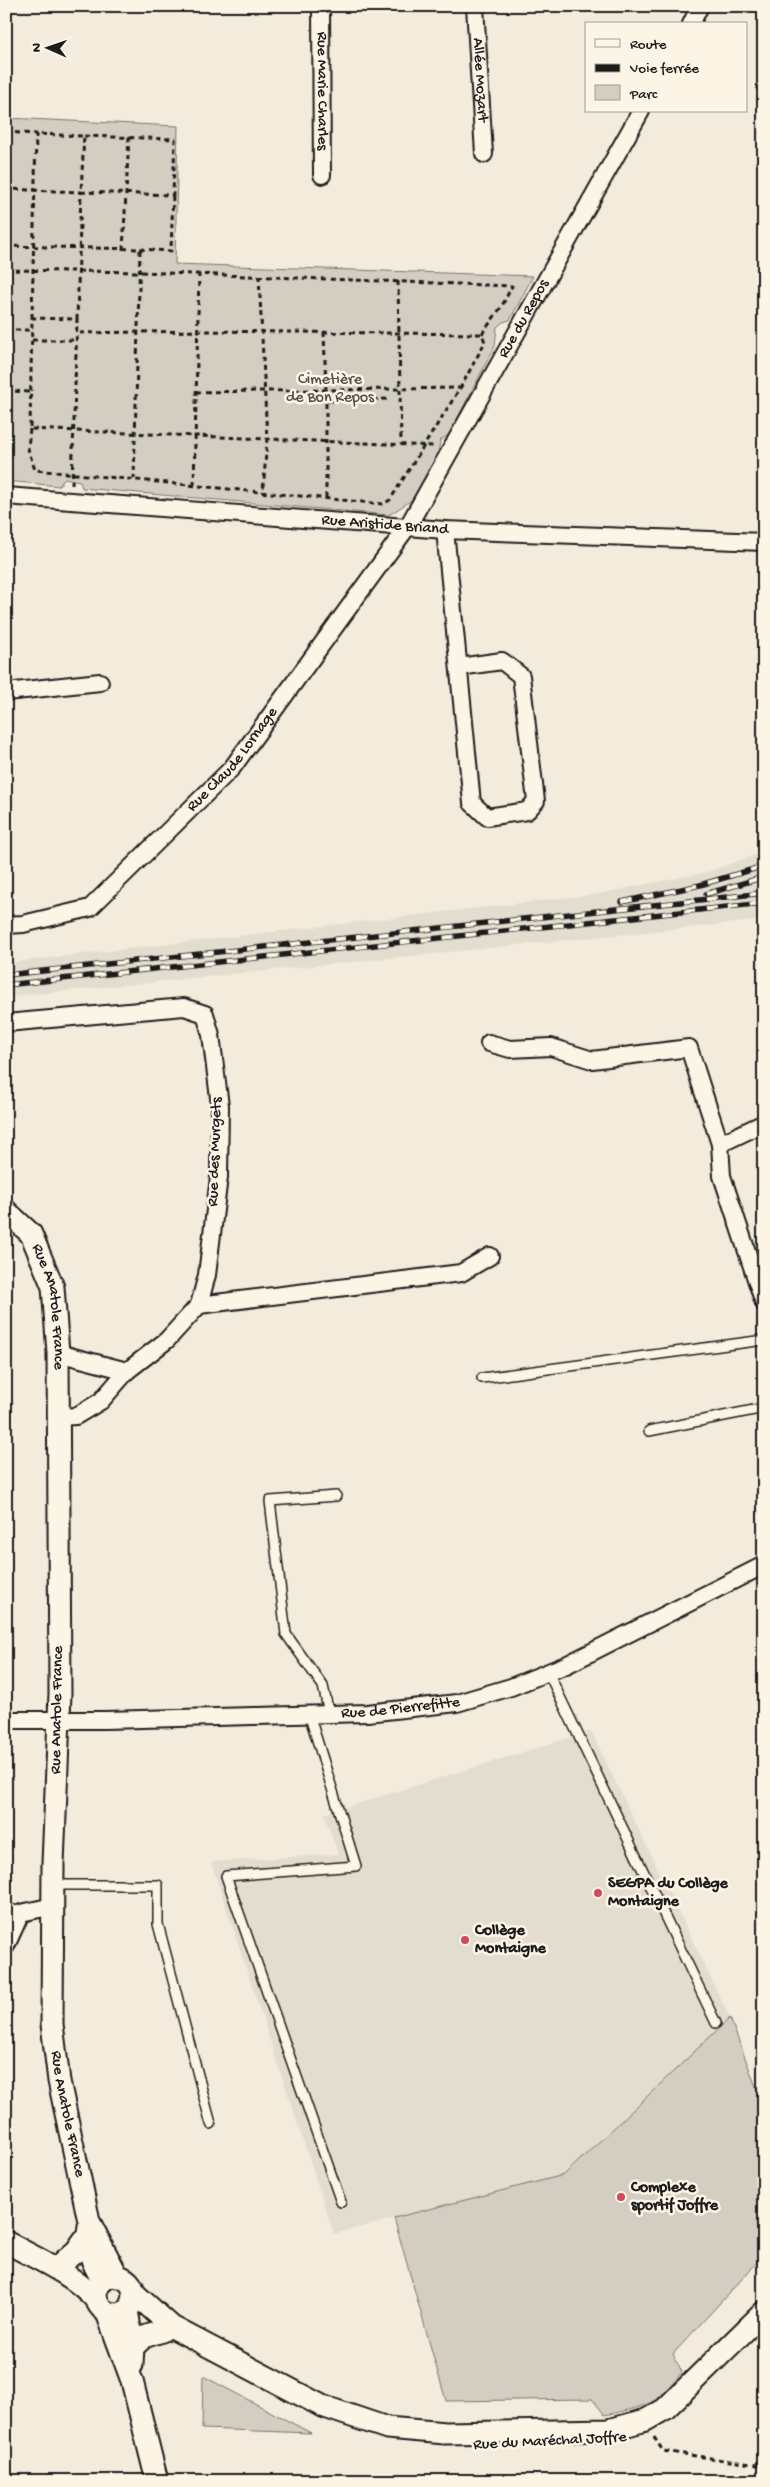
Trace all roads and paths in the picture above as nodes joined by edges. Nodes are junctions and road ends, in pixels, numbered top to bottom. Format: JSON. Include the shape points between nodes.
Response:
{"nodes":[{"id":1,"x":321,"y":6,"type":"edge"},
{"id":2,"x":475,"y":6,"type":"edge"},
{"id":3,"x":700,"y":6,"type":"edge"},
{"id":4,"x":692,"y":22,"type":"edge"},
{"id":5,"x":641,"y":112,"type":"edge"},
{"id":6,"x":6,"y":132,"type":"edge"},
{"id":7,"x":36,"y":134,"type":"junction"},
{"id":8,"x":84,"y":136,"type":"junction"},
{"id":9,"x":130,"y":137,"type":"junction"},
{"id":10,"x":484,"y":154,"type":"dead end"},
{"id":11,"x":322,"y":175,"type":"dead end"},
{"id":12,"x":6,"y":189,"type":"edge"},
{"id":13,"x":35,"y":190,"type":"junction"},
{"id":14,"x":81,"y":192,"type":"junction"},
{"id":15,"x":126,"y":193,"type":"junction"},
{"id":16,"x":173,"y":195,"type":"junction"},
{"id":17,"x":6,"y":246,"type":"edge"},
{"id":18,"x":33,"y":248,"type":"junction"},
{"id":19,"x":79,"y":250,"type":"junction"},
{"id":20,"x":123,"y":250,"type":"junction"},
{"id":21,"x":140,"y":250,"type":"junction"},
{"id":22,"x":6,"y":270,"type":"edge"},
{"id":23,"x":33,"y":270,"type":"junction"},
{"id":24,"x":78,"y":271,"type":"junction"},
{"id":25,"x":140,"y":272,"type":"junction"},
{"id":26,"x":199,"y":274,"type":"junction"},
{"id":27,"x":259,"y":276,"type":"junction"},
{"id":28,"x":398,"y":282,"type":"junction"},
{"id":29,"x":32,"y":318,"type":"junction"},
{"id":30,"x":77,"y":319,"type":"junction"},
{"id":31,"x":6,"y":330,"type":"edge"},
{"id":32,"x":32,"y":330,"type":"junction"},
{"id":33,"x":198,"y":331,"type":"junction"},
{"id":34,"x":139,"y":332,"type":"junction"},
{"id":35,"x":261,"y":332,"type":"junction"},
{"id":36,"x":324,"y":332,"type":"junction"},
{"id":37,"x":77,"y":333,"type":"junction"},
{"id":38,"x":397,"y":333,"type":"junction"},
{"id":39,"x":482,"y":334,"type":"junction"},
{"id":40,"x":32,"y":340,"type":"junction"},
{"id":41,"x":77,"y":340,"type":"junction"},
{"id":42,"x":460,"y":388,"type":"junction"},
{"id":43,"x":399,"y":389,"type":"junction"},
{"id":44,"x":326,"y":390,"type":"junction"},
{"id":45,"x":6,"y":391,"type":"edge"},
{"id":46,"x":266,"y":391,"type":"junction"},
{"id":47,"x":31,"y":392,"type":"junction"},
{"id":48,"x":196,"y":392,"type":"junction"},
{"id":49,"x":387,"y":399,"type":"dead end"},
{"id":50,"x":30,"y":429,"type":"junction"},
{"id":51,"x":75,"y":431,"type":"junction"},
{"id":52,"x":135,"y":433,"type":"junction"},
{"id":53,"x":195,"y":436,"type":"junction"},
{"id":54,"x":268,"y":439,"type":"junction"},
{"id":55,"x":326,"y":442,"type":"junction"},
{"id":56,"x":401,"y":444,"type":"junction"},
{"id":57,"x":424,"y":446,"type":"junction"},
{"id":58,"x":453,"y":447,"type":"junction"},
{"id":59,"x":74,"y":473,"type":"junction"},
{"id":60,"x":134,"y":479,"type":"junction"},
{"id":61,"x":194,"y":485,"type":"junction"},
{"id":62,"x":263,"y":492,"type":"junction"},
{"id":63,"x":6,"y":496,"type":"edge"},
{"id":64,"x":326,"y":498,"type":"junction"},
{"id":65,"x":70,"y":501,"type":"junction"},
{"id":66,"x":408,"y":526,"type":"junction"},
{"id":67,"x":445,"y":530,"type":"junction"},
{"id":68,"x":764,"y":542,"type":"edge"},
{"id":69,"x":459,"y":667,"type":"junction"},
{"id":70,"x":100,"y":682,"type":"dead end"},
{"id":71,"x":6,"y":692,"type":"edge"},
{"id":72,"x":6,"y":926,"type":"edge"},
{"id":73,"x":6,"y":1023,"type":"edge"},
{"id":74,"x":489,"y":1043,"type":"dead end"},
{"id":75,"x":764,"y":1123,"type":"edge"},
{"id":76,"x":720,"y":1144,"type":"junction"},
{"id":77,"x":6,"y":1211,"type":"edge"},
{"id":78,"x":490,"y":1256,"type":"dead end"},
{"id":79,"x":764,"y":1303,"type":"edge"},
{"id":80,"x":199,"y":1305,"type":"junction"},
{"id":81,"x":764,"y":1340,"type":"edge"},
{"id":82,"x":58,"y":1353,"type":"junction"},
{"id":83,"x":127,"y":1371,"type":"junction"},
{"id":84,"x":482,"y":1378,"type":"dead end"},
{"id":85,"x":764,"y":1408,"type":"edge"},
{"id":86,"x":57,"y":1417,"type":"junction"},
{"id":87,"x":649,"y":1431,"type":"dead end"},
{"id":88,"x":336,"y":1496,"type":"dead end"},
{"id":89,"x":764,"y":1565,"type":"edge"},
{"id":90,"x":548,"y":1672,"type":"junction"},
{"id":91,"x":329,"y":1713,"type":"junction"},
{"id":92,"x":309,"y":1714,"type":"junction"},
{"id":93,"x":6,"y":1720,"type":"edge"},
{"id":94,"x":59,"y":1720,"type":"junction"},
{"id":95,"x":53,"y":1885,"type":"junction"},
{"id":96,"x":53,"y":1906,"type":"junction"},
{"id":97,"x":6,"y":1907,"type":"edge"},
{"id":98,"x":21,"y":1913,"type":"junction"},
{"id":99,"x":6,"y":1946,"type":"edge"},
{"id":100,"x":716,"y":2023,"type":"dead end"},
{"id":101,"x":211,"y":2124,"type":"dead end"},
{"id":102,"x":341,"y":2202,"type":"dead end"},
{"id":103,"x":88,"y":2229,"type":"junction"},
{"id":104,"x":6,"y":2242,"type":"edge"},
{"id":105,"x":57,"y":2266,"type":"junction"},
{"id":106,"x":114,"y":2296,"type":"junction"},
{"id":107,"x":764,"y":2313,"type":"edge"},
{"id":108,"x":167,"y":2329,"type":"junction"},
{"id":109,"x":133,"y":2347,"type":"junction"},
{"id":110,"x":132,"y":2380,"type":"junction"},
{"id":111,"x":322,"y":2406,"type":"junction"},
{"id":112,"x":651,"y":2433,"type":"junction"},
{"id":113,"x":764,"y":2466,"type":"edge"},
{"id":114,"x":157,"y":2481,"type":"edge"}],
"edges":[{"from":1,"to":11,"type":"street","name":"Rue Marie Charles"},
{"from":2,"to":10,"type":"street","name":"Allée Mozart"},
{"from":3,"to":4,"type":"street"},
{"from":5,"to":58,"type":"street","name":"Rue du Repos"},
{"from":6,"to":7,"type":"path"},
{"from":7,"to":8,"type":"path"},
{"from":7,"to":13,"type":"path"},
{"from":8,"to":9,"type":"path"},
{"from":8,"to":14,"type":"path"},
{"from":9,"to":15,"type":"path"},
{"from":9,"to":16,"type":"path","via":[[175,139]]},
{"from":12,"to":13,"type":"path"},
{"from":13,"to":14,"type":"path"},
{"from":13,"to":18,"type":"path"},
{"from":14,"to":15,"type":"path"},
{"from":14,"to":19,"type":"path"},
{"from":15,"to":16,"type":"path"},
{"from":15,"to":20,"type":"path"},
{"from":16,"to":21,"type":"path","via":[[172,251]]},
{"from":17,"to":18,"type":"path"},
{"from":18,"to":19,"type":"path"},
{"from":18,"to":23,"type":"path"},
{"from":19,"to":20,"type":"path"},
{"from":19,"to":24,"type":"path"},
{"from":20,"to":21,"type":"path"},
{"from":21,"to":25,"type":"path"},
{"from":22,"to":23,"type":"path"},
{"from":23,"to":24,"type":"path"},
{"from":23,"to":29,"type":"path"},
{"from":24,"to":25,"type":"path"},
{"from":24,"to":30,"type":"path"},
{"from":25,"to":26,"type":"path"},
{"from":25,"to":34,"type":"path"},
{"from":26,"to":27,"type":"path"},
{"from":26,"to":33,"type":"path"},
{"from":27,"to":28,"type":"path"},
{"from":27,"to":35,"type":"path"},
{"from":28,"to":38,"type":"path"},
{"from":28,"to":39,"type":"path","via":[[512,286]]},
{"from":29,"to":30,"type":"path"},
{"from":29,"to":32,"type":"path"},
{"from":30,"to":37,"type":"path"},
{"from":31,"to":32,"type":"path"},
{"from":32,"to":40,"type":"path"},
{"from":33,"to":34,"type":"path"},
{"from":33,"to":35,"type":"path"},
{"from":33,"to":48,"type":"path"},
{"from":34,"to":37,"type":"path"},
{"from":34,"to":52,"type":"path"},
{"from":35,"to":36,"type":"path"},
{"from":35,"to":46,"type":"path"},
{"from":36,"to":38,"type":"path"},
{"from":36,"to":44,"type":"path"},
{"from":37,"to":41,"type":"path"},
{"from":38,"to":39,"type":"path"},
{"from":38,"to":43,"type":"path"},
{"from":39,"to":42,"type":"path","via":[[485,342]]},
{"from":40,"to":41,"type":"path"},
{"from":40,"to":47,"type":"path"},
{"from":41,"to":51,"type":"path"},
{"from":42,"to":43,"type":"path"},
{"from":42,"to":57,"type":"path"},
{"from":43,"to":44,"type":"path"},
{"from":43,"to":56,"type":"path"},
{"from":44,"to":46,"type":"path"},
{"from":45,"to":47,"type":"path"},
{"from":46,"to":48,"type":"path"},
{"from":46,"to":54,"type":"path"},
{"from":47,"to":50,"type":"path"},
{"from":48,"to":53,"type":"path"},
{"from":49,"to":55,"type":"path","via":[[326,402]]},
{"from":50,"to":51,"type":"path"},
{"from":50,"to":59,"type":"path","via":[[28,449],[35,470]]},
{"from":51,"to":52,"type":"path"},
{"from":51,"to":59,"type":"path"},
{"from":52,"to":53,"type":"path"},
{"from":52,"to":60,"type":"path"},
{"from":53,"to":54,"type":"path"},
{"from":53,"to":61,"type":"path"},
{"from":54,"to":55,"type":"path"},
{"from":54,"to":62,"type":"path"},
{"from":55,"to":56,"type":"path"},
{"from":55,"to":64,"type":"path"},
{"from":56,"to":57,"type":"path"},
{"from":57,"to":58,"type":"path"},
{"from":57,"to":64,"type":"path","via":[[390,500],[383,504]]},
{"from":58,"to":66,"type":"street","name":"Rue du Repos"},
{"from":59,"to":60,"type":"path"},
{"from":59,"to":65,"type":"path"},
{"from":60,"to":61,"type":"path"},
{"from":61,"to":62,"type":"path"},
{"from":62,"to":64,"type":"path"},
{"from":63,"to":65,"type":"street","name":"Rue Aristide Briand"},
{"from":65,"to":66,"type":"street","name":"Rue Aristide Briand"},
{"from":66,"to":67,"type":"street","name":"Rue Aristide Briand"},
{"from":66,"to":72,"type":"street","name":"Rue Claude Lornage","via":[[232,768],[90,908]]},
{"from":67,"to":68,"type":"street","name":"Rue Aristide Briand"},
{"from":67,"to":69,"type":"street"},
{"from":69,"to":69,"type":"street","via":[[472,803],[487,817],[527,811],[536,801],[521,676],[502,661]]},
{"from":70,"to":71,"type":"street"},
{"from":73,"to":80,"type":"street","name":"Rue des Murgets","via":[[184,1008],[205,1014],[212,1035],[220,1106],[219,1177],[207,1275]]},
{"from":74,"to":76,"type":"street","via":[[510,1049],[551,1047],[592,1060],[689,1048]]},
{"from":75,"to":76,"type":"street"},
{"from":76,"to":79,"type":"street","via":[[722,1176]]},
{"from":77,"to":82,"type":"street","name":"Rue Anatole France","via":[[31,1234],[53,1287]]},
{"from":78,"to":80,"type":"street","via":[[461,1273]]},
{"from":80,"to":83,"type":"street","name":"Rue des Murgets","via":[[168,1340]]},
{"from":81,"to":84,"type":"lane"},
{"from":82,"to":83,"type":"street"},
{"from":82,"to":86,"type":"street","name":"Rue Anatole France"},
{"from":83,"to":86,"type":"street","name":"Rue des Murgets","via":[[101,1401],[76,1416]]},
{"from":85,"to":87,"type":"lane"},
{"from":86,"to":94,"type":"street","name":"Rue Anatole France"},
{"from":88,"to":91,"type":"lane","via":[[270,1501],[286,1634],[323,1686]]},
{"from":89,"to":90,"type":"street","name":"Rue de Pierrefitte"},
{"from":90,"to":91,"type":"street","name":"Rue de Pierrefitte","via":[[512,1688],[457,1703],[367,1713]]},
{"from":90,"to":100,"type":"lane"},
{"from":91,"to":92,"type":"street","name":"Rue de Pierrefitte"},
{"from":92,"to":94,"type":"street","name":"Rue de Pierrefitte"},
{"from":92,"to":102,"type":"lane","via":[[356,1866],[226,1876]]},
{"from":93,"to":94,"type":"street","name":"Rue de Pierrefitte"},
{"from":94,"to":95,"type":"street","name":"Rue Anatole France"},
{"from":95,"to":96,"type":"street","name":"Rue Anatole France"},
{"from":95,"to":101,"type":"lane","via":[[158,1885],[158,1924]]},
{"from":96,"to":98,"type":"street"},
{"from":96,"to":103,"type":"street","name":"Rue Anatole France","via":[[52,2024],[59,2081]]},
{"from":97,"to":98,"type":"lane"},
{"from":98,"to":99,"type":"street"},
{"from":103,"to":105,"type":"street","via":[[76,2250]]},
{"from":103,"to":106,"type":"street","name":"Rue Anatole France"},
{"from":104,"to":105,"type":"street","name":"Rue du Maréchal Joffre"},
{"from":105,"to":106,"type":"street","name":"Rue du Maréchal Joffre"},
{"from":106,"to":108,"type":"street","name":"Rue du Maréchal Joffre"},
{"from":106,"to":109,"type":"street","name":"Rue Anatole France"},
{"from":106,"to":110,"type":"street","name":"Rue Anatole France"},
{"from":107,"to":111,"type":"street","name":"Rue du Maréchal Joffre","via":[[665,2409],[622,2428],[422,2432],[387,2428]]},
{"from":107,"to":112,"type":"street","name":"Rue du Maréchal Joffre","via":[[684,2411]]},
{"from":108,"to":109,"type":"street","via":[[144,2337]]},
{"from":108,"to":111,"type":"street","name":"Rue du Maréchal Joffre"},
{"from":109,"to":110,"type":"street","name":"Rue Anatole France"},
{"from":110,"to":114,"type":"street","name":"Rue Anatole France"},
{"from":111,"to":112,"type":"street","name":"Rue du Maréchal Joffre","via":[[367,2436],[410,2444],[599,2443],[629,2440]]},
{"from":112,"to":113,"type":"path","via":[[663,2451]]}]}
